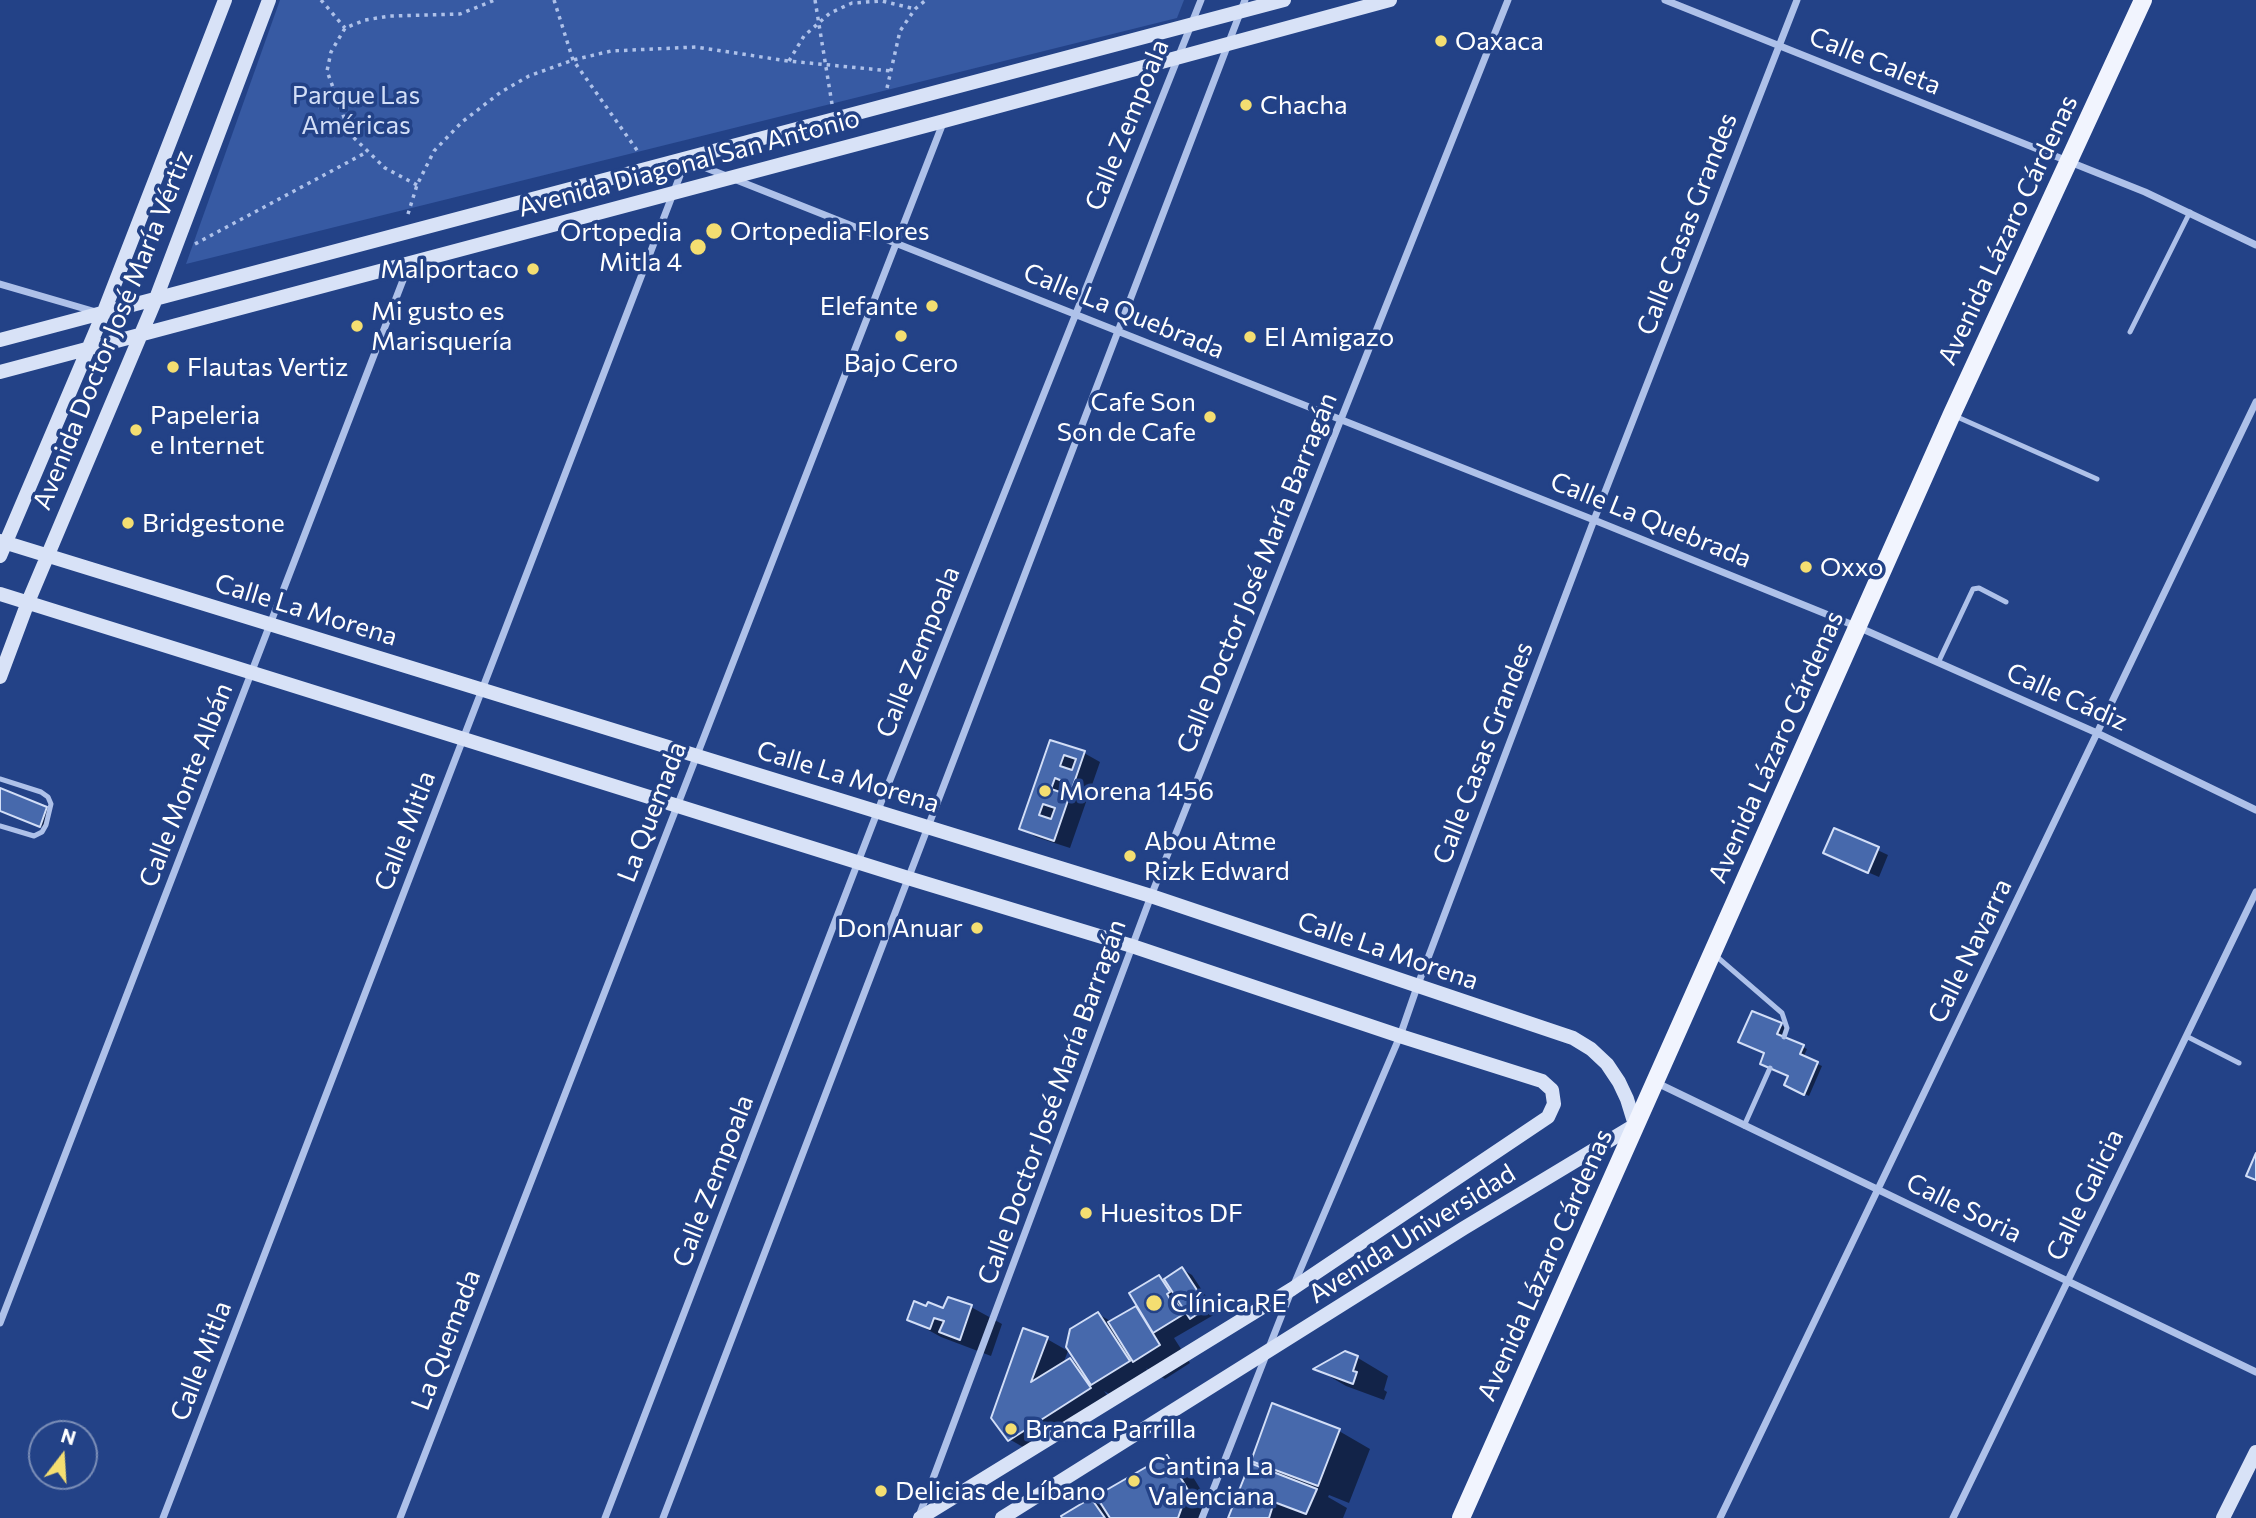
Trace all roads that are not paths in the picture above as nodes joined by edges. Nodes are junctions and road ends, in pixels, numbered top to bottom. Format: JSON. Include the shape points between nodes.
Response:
{"nodes":[{"id":1,"x":225,"y":0,"type":"edge"},
{"id":2,"x":269,"y":0,"type":"edge"},
{"id":3,"x":1201,"y":0,"type":"edge"},
{"id":4,"x":1284,"y":0,"type":"edge"},
{"id":5,"x":1390,"y":0,"type":"edge"},
{"id":6,"x":1508,"y":0,"type":"edge"},
{"id":7,"x":1665,"y":0,"type":"edge"},
{"id":8,"x":1797,"y":0,"type":"edge"},
{"id":9,"x":2143,"y":0,"type":"edge"},
{"id":10,"x":1242,"y":6,"type":"edge"},
{"id":11,"x":1190,"y":25,"type":"junction"},
{"id":12,"x":1226,"y":44,"type":"junction"},
{"id":13,"x":1780,"y":45,"type":"junction"},
{"id":14,"x":1177,"y":57,"type":"junction"},
{"id":15,"x":944,"y":121,"type":"junction"},
{"id":16,"x":685,"y":160,"type":"junction"},
{"id":17,"x":2068,"y":162,"type":"junction"},
{"id":18,"x":730,"y":177,"type":"junction"},
{"id":19,"x":673,"y":192,"type":"junction"},
{"id":20,"x":2190,"y":212,"type":"junction"},
{"id":21,"x":895,"y":242,"type":"junction"},
{"id":22,"x":2256,"y":245,"type":"edge"},
{"id":23,"x":410,"y":262,"type":"junction"},
{"id":24,"x":0,"y":284,"type":"edge"},
{"id":25,"x":155,"y":301,"type":"junction"},
{"id":26,"x":103,"y":314,"type":"junction"},
{"id":27,"x":1074,"y":314,"type":"junction"},
{"id":28,"x":1116,"y":332,"type":"junction"},
{"id":29,"x":2130,"y":332,"type":"dead end"},
{"id":30,"x":141,"y":334,"type":"junction"},
{"id":31,"x":0,"y":340,"type":"edge"},
{"id":32,"x":88,"y":350,"type":"junction"},
{"id":33,"x":0,"y":372,"type":"edge"},
{"id":34,"x":2256,"y":402,"type":"edge"},
{"id":35,"x":1952,"y":414,"type":"junction"},
{"id":36,"x":1341,"y":420,"type":"junction"},
{"id":37,"x":2097,"y":479,"type":"dead end"},
{"id":38,"x":1594,"y":520,"type":"junction"},
{"id":39,"x":2,"y":546,"type":"edge"},
{"id":40,"x":47,"y":555,"type":"junction"},
{"id":41,"x":0,"y":594,"type":"edge"},
{"id":42,"x":27,"y":602,"type":"junction"},
{"id":43,"x":2006,"y":602,"type":"dead end"},
{"id":44,"x":271,"y":624,"type":"junction"},
{"id":45,"x":1858,"y":627,"type":"junction"},
{"id":46,"x":1937,"y":663,"type":"junction"},
{"id":47,"x":253,"y":672,"type":"junction"},
{"id":48,"x":0,"y":677,"type":"edge"},
{"id":49,"x":482,"y":689,"type":"junction"},
{"id":50,"x":2097,"y":733,"type":"junction"},
{"id":51,"x":463,"y":738,"type":"junction"},
{"id":52,"x":697,"y":756,"type":"junction"},
{"id":53,"x":0,"y":779,"type":"edge"},
{"id":54,"x":678,"y":805,"type":"junction"},
{"id":55,"x":2256,"y":810,"type":"edge"},
{"id":56,"x":878,"y":813,"type":"junction"},
{"id":57,"x":0,"y":827,"type":"edge"},
{"id":58,"x":928,"y":828,"type":"junction"},
{"id":59,"x":859,"y":863,"type":"junction"},
{"id":60,"x":908,"y":878,"type":"junction"},
{"id":61,"x":2256,"y":892,"type":"edge"},
{"id":62,"x":1151,"y":896,"type":"junction"},
{"id":63,"x":1132,"y":946,"type":"junction"},
{"id":64,"x":1712,"y":953,"type":"junction"},
{"id":65,"x":1417,"y":987,"type":"junction"},
{"id":66,"x":2186,"y":1036,"type":"junction"},
{"id":67,"x":1400,"y":1037,"type":"junction"},
{"id":68,"x":1784,"y":1037,"type":"dead end"},
{"id":69,"x":2239,"y":1063,"type":"dead end"},
{"id":70,"x":1770,"y":1068,"type":"dead end"},
{"id":71,"x":1654,"y":1082,"type":"junction"},
{"id":72,"x":1635,"y":1125,"type":"junction"},
{"id":73,"x":1744,"y":1126,"type":"junction"},
{"id":74,"x":1879,"y":1191,"type":"junction"},
{"id":75,"x":2067,"y":1281,"type":"junction"},
{"id":76,"x":1292,"y":1289,"type":"junction"},
{"id":77,"x":0,"y":1323,"type":"edge"},
{"id":78,"x":1267,"y":1353,"type":"junction"},
{"id":79,"x":2256,"y":1372,"type":"edge"},
{"id":80,"x":2256,"y":1452,"type":"edge"},
{"id":81,"x":163,"y":1518,"type":"edge"},
{"id":82,"x":400,"y":1518,"type":"edge"},
{"id":83,"x":605,"y":1518,"type":"edge"},
{"id":84,"x":663,"y":1518,"type":"edge"},
{"id":85,"x":919,"y":1518,"type":"edge"},
{"id":86,"x":1002,"y":1518,"type":"edge"},
{"id":87,"x":1202,"y":1518,"type":"edge"},
{"id":88,"x":1461,"y":1518,"type":"edge"},
{"id":89,"x":1720,"y":1518,"type":"edge"},
{"id":90,"x":1953,"y":1518,"type":"edge"},
{"id":91,"x":2223,"y":1518,"type":"edge"}],
"edges":[{"from":1,"to":26,"type":"street","name":"Avenida Doctor José María Vértiz"},
{"from":2,"to":25,"type":"street","name":"Avenida Doctor José María Vértiz"},
{"from":3,"to":11,"type":"street","name":"Calle Zempoala"},
{"from":4,"to":10,"type":"street","name":"Avenida Diagonal San Antonio"},
{"from":5,"to":12,"type":"street","name":"Avenida Diagonal San Antonio"},
{"from":6,"to":36,"type":"street","name":"Calle Doctor José María Barragán"},
{"from":7,"to":13,"type":"street","name":"Calle Caleta"},
{"from":8,"to":13,"type":"street","name":"Calle Casas Grandes"},
{"from":9,"to":17,"type":"main road","name":"Avenida Lázaro Cárdenas"},
{"from":10,"to":11,"type":"street","name":"Avenida Diagonal San Antonio"},
{"from":10,"to":12,"type":"street"},
{"from":11,"to":14,"type":"street","name":"Calle Zempoala"},
{"from":11,"to":16,"type":"street","name":"Avenida Diagonal San Antonio"},
{"from":12,"to":14,"type":"street","name":"Avenida Diagonal San Antonio"},
{"from":12,"to":28,"type":"street"},
{"from":13,"to":17,"type":"street","name":"Calle Caleta"},
{"from":13,"to":38,"type":"street","name":"Calle Casas Grandes"},
{"from":14,"to":15,"type":"street","name":"Avenida Diagonal San Antonio"},
{"from":14,"to":27,"type":"street","name":"Calle Zempoala"},
{"from":15,"to":18,"type":"street","name":"Avenida Diagonal San Antonio"},
{"from":15,"to":21,"type":"street","name":"La Quemada"},
{"from":16,"to":18,"type":"street","name":"Calle La Quebrada"},
{"from":16,"to":19,"type":"street","name":"Calle Mitla"},
{"from":16,"to":25,"type":"street","name":"Avenida Diagonal San Antonio"},
{"from":17,"to":20,"type":"street","name":"Calle Caleta"},
{"from":17,"to":35,"type":"main road","name":"Avenida Lázaro Cárdenas"},
{"from":18,"to":19,"type":"street","name":"Avenida Diagonal San Antonio"},
{"from":18,"to":21,"type":"street","name":"Calle La Quebrada"},
{"from":19,"to":23,"type":"street","name":"Avenida Diagonal San Antonio"},
{"from":19,"to":49,"type":"street","name":"Calle Mitla"},
{"from":20,"to":22,"type":"street","name":"Calle Caleta"},
{"from":20,"to":29,"type":"lane"},
{"from":21,"to":27,"type":"street","name":"Calle La Quebrada"},
{"from":21,"to":52,"type":"street","name":"La Quemada"},
{"from":23,"to":30,"type":"street","name":"Avenida Diagonal San Antonio"},
{"from":23,"to":44,"type":"street","name":"Calle Monte Albán"},
{"from":24,"to":26,"type":"street"},
{"from":25,"to":26,"type":"street","name":"Avenida Diagonal San Antonio"},
{"from":25,"to":30,"type":"street","name":"Avenida Doctor José María Vértiz"},
{"from":26,"to":31,"type":"street","name":"Avenida Diagonal San Antonio"},
{"from":26,"to":32,"type":"street","name":"Avenida Doctor José María Vértiz"},
{"from":27,"to":28,"type":"street","name":"Calle La Quebrada"},
{"from":27,"to":56,"type":"street","name":"Calle Zempoala"},
{"from":28,"to":36,"type":"street","name":"Calle La Quebrada"},
{"from":28,"to":58,"type":"street"},
{"from":30,"to":32,"type":"street","name":"Avenida Diagonal San Antonio"},
{"from":30,"to":40,"type":"street","name":"Avenida Doctor José María Vértiz"},
{"from":32,"to":33,"type":"street","name":"Avenida Diagonal San Antonio"},
{"from":32,"to":39,"type":"street","name":"Avenida Doctor José María Vértiz"},
{"from":34,"to":50,"type":"street","name":"Calle Navarra"},
{"from":35,"to":37,"type":"lane"},
{"from":35,"to":45,"type":"main road","name":"Avenida Lázaro Cárdenas"},
{"from":36,"to":38,"type":"street","name":"Calle La Quebrada"},
{"from":36,"to":62,"type":"street","name":"Calle Doctor José María Barragán"},
{"from":38,"to":45,"type":"street","name":"Calle La Quebrada"},
{"from":38,"to":65,"type":"street","name":"Calle Casas Grandes"},
{"from":39,"to":40,"type":"street","name":"Calle La Morena"},
{"from":40,"to":42,"type":"street","name":"Avenida Doctor José María Vértiz"},
{"from":40,"to":44,"type":"street","name":"Calle La Morena"},
{"from":41,"to":42,"type":"street"},
{"from":42,"to":47,"type":"street"},
{"from":42,"to":48,"type":"street","name":"Avenida Doctor José María Vértiz"},
{"from":43,"to":46,"type":"lane","via":[[1973,589]]},
{"from":44,"to":47,"type":"street","name":"Calle Monte Albán"},
{"from":44,"to":49,"type":"street","name":"Calle La Morena"},
{"from":45,"to":46,"type":"street","name":"Calle Cádiz"},
{"from":45,"to":64,"type":"main road","name":"Avenida Lázaro Cárdenas"},
{"from":46,"to":50,"type":"street","name":"Calle Cádiz"},
{"from":47,"to":51,"type":"street"},
{"from":47,"to":77,"type":"street","name":"Calle Monte Albán"},
{"from":49,"to":51,"type":"street","name":"Calle Mitla"},
{"from":49,"to":52,"type":"street","name":"Calle La Morena"},
{"from":50,"to":55,"type":"street","name":"Calle Cádiz"},
{"from":50,"to":74,"type":"street","name":"Calle Navarra"},
{"from":51,"to":54,"type":"street"},
{"from":51,"to":81,"type":"street","name":"Calle Mitla"},
{"from":52,"to":54,"type":"street","name":"La Quemada"},
{"from":52,"to":56,"type":"street","name":"Calle La Morena"},
{"from":53,"to":57,"type":"lane","via":[[41,792],[51,804],[46,825],[34,836]]},
{"from":54,"to":59,"type":"street"},
{"from":54,"to":82,"type":"street","name":"La Quemada"},
{"from":56,"to":58,"type":"street","name":"Calle La Morena"},
{"from":56,"to":59,"type":"street","name":"Calle Zempoala"},
{"from":58,"to":60,"type":"street"},
{"from":58,"to":62,"type":"street","name":"Calle La Morena"},
{"from":59,"to":60,"type":"street"},
{"from":59,"to":83,"type":"street","name":"Calle Zempoala"},
{"from":60,"to":63,"type":"street"},
{"from":60,"to":84,"type":"street"},
{"from":61,"to":66,"type":"street","name":"Calle Galicia"},
{"from":62,"to":63,"type":"street","name":"Calle Doctor José María Barragán"},
{"from":62,"to":65,"type":"street","name":"Calle La Morena"},
{"from":63,"to":67,"type":"street"},
{"from":63,"to":85,"type":"street","name":"Calle Doctor José María Barragán"},
{"from":64,"to":68,"type":"lane","via":[[1782,1013],[1787,1028]]},
{"from":64,"to":71,"type":"main road","name":"Avenida Lázaro Cárdenas"},
{"from":65,"to":67,"type":"street","name":"Calle Casas Grandes"},
{"from":65,"to":72,"type":"street","name":"Calle La Morena","via":[[1573,1038],[1591,1049],[1619,1082]]},
{"from":66,"to":69,"type":"lane"},
{"from":66,"to":75,"type":"street","name":"Calle Galicia"},
{"from":67,"to":76,"type":"street","name":"Calle Casas Grandes"},
{"from":67,"to":76,"type":"street","name":"Avenida Universidad","via":[[1542,1081],[1552,1090],[1554,1104],[1548,1117]]},
{"from":70,"to":73,"type":"lane"},
{"from":71,"to":72,"type":"main road","name":"Avenida Lázaro Cárdenas"},
{"from":71,"to":73,"type":"street","name":"Calle Soria"},
{"from":72,"to":78,"type":"street","name":"Avenida Universidad"},
{"from":72,"to":88,"type":"main road","name":"Avenida Lázaro Cárdenas"},
{"from":73,"to":74,"type":"street","name":"Calle Soria"},
{"from":74,"to":75,"type":"street","name":"Calle Soria"},
{"from":74,"to":89,"type":"street","name":"Calle Navarra"},
{"from":75,"to":79,"type":"street","name":"Calle Soria"},
{"from":75,"to":90,"type":"street","name":"Calle Galicia"},
{"from":76,"to":78,"type":"street","name":"Calle Casas Grandes"},
{"from":76,"to":85,"type":"street","name":"Avenida Universidad"},
{"from":78,"to":86,"type":"street","name":"Avenida Universidad"},
{"from":78,"to":87,"type":"street","name":"Calle Casas Grandes"},
{"from":80,"to":91,"type":"street"}]}
